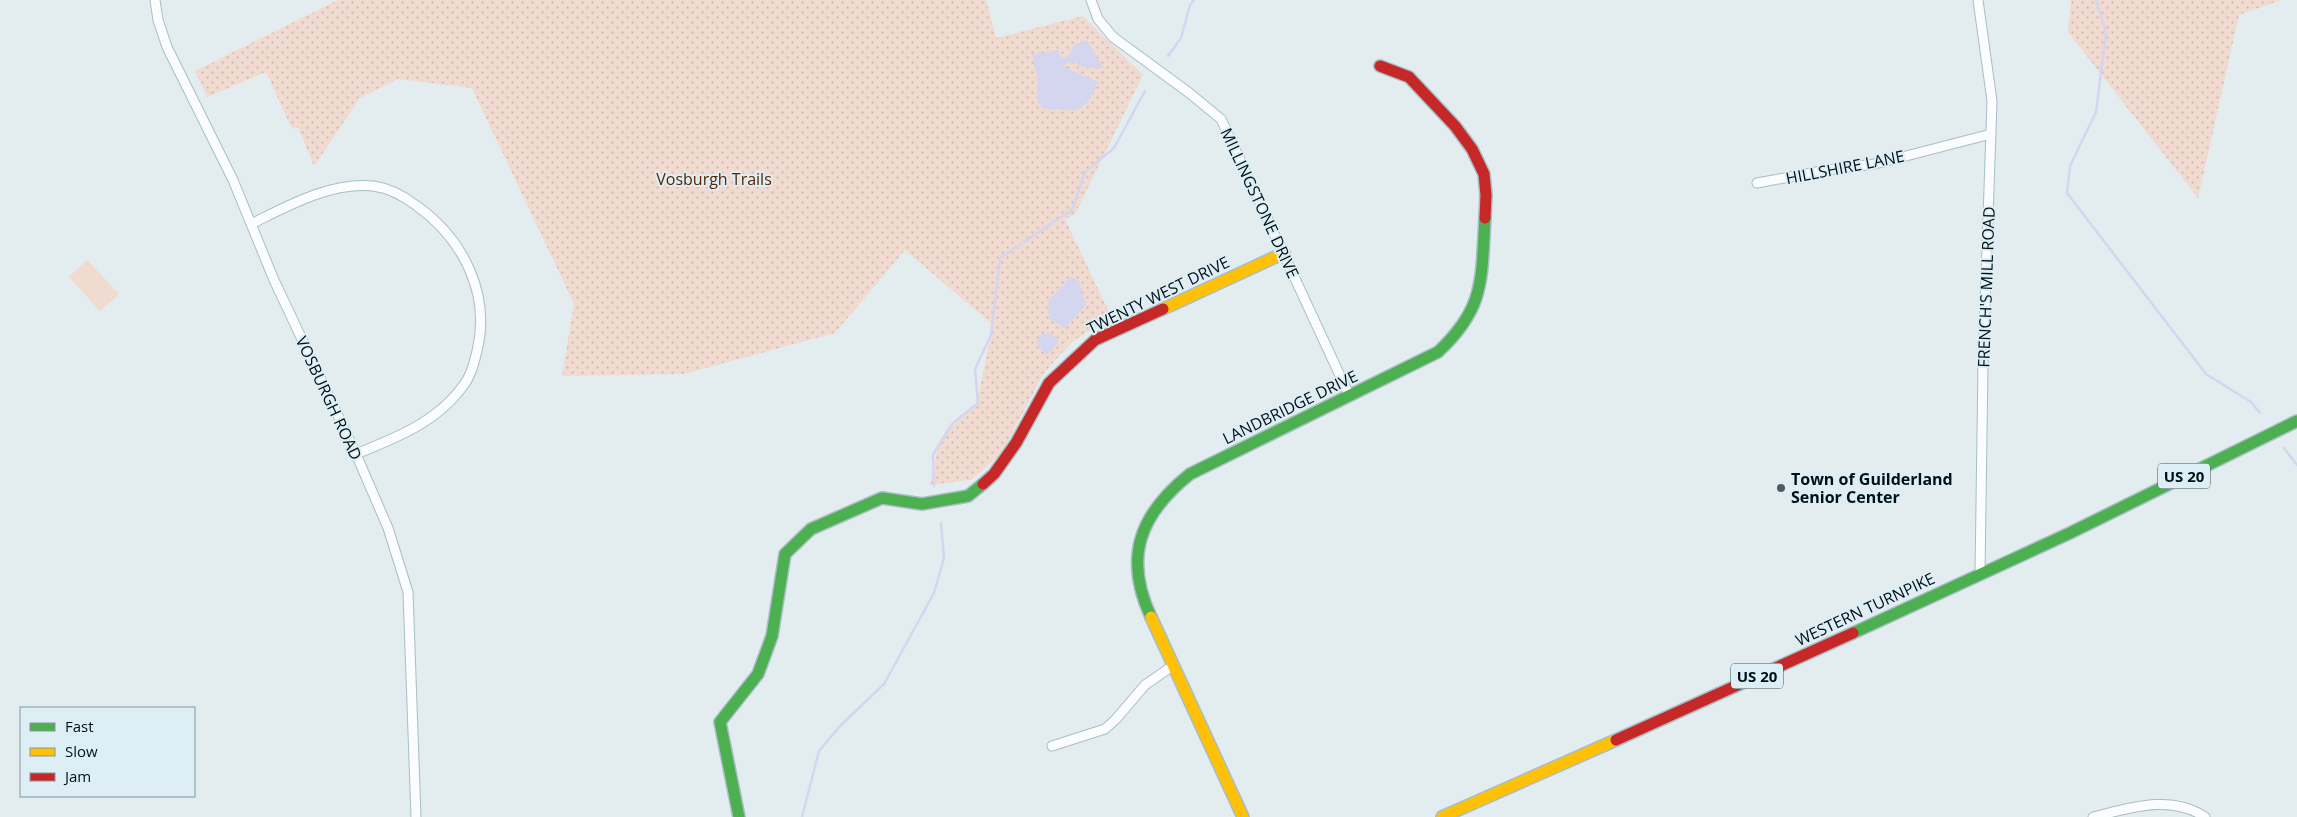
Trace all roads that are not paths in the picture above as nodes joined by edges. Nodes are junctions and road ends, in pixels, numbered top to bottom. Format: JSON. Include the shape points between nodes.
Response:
{"nodes":[{"id":1,"x":155,"y":0,"type":"edge"},
{"id":2,"x":1091,"y":0,"type":"edge"},
{"id":3,"x":1978,"y":0,"type":"edge"},
{"id":4,"x":1380,"y":66,"type":"dead end"},
{"id":5,"x":1991,"y":134,"type":"junction"},
{"id":6,"x":1757,"y":183,"type":"dead end"},
{"id":7,"x":251,"y":224,"type":"junction"},
{"id":8,"x":1284,"y":253,"type":"junction"},
{"id":9,"x":1349,"y":395,"type":"junction"},
{"id":10,"x":2297,"y":421,"type":"edge"},
{"id":11,"x":356,"y":454,"type":"junction"},
{"id":12,"x":1980,"y":574,"type":"junction"},
{"id":13,"x":1174,"y":665,"type":"junction"},
{"id":14,"x":1052,"y":746,"type":"dead end"},
{"id":15,"x":416,"y":817,"type":"edge"},
{"id":16,"x":738,"y":817,"type":"edge"},
{"id":17,"x":1243,"y":817,"type":"edge"},
{"id":18,"x":1442,"y":817,"type":"edge"},
{"id":19,"x":2093,"y":817,"type":"edge"},
{"id":20,"x":2205,"y":817,"type":"edge"}],
"edges":[{"from":1,"to":7,"type":"street","name":"VOSBURGH ROAD","via":[[167,47]]},
{"from":2,"to":8,"type":"street","name":"MILLINGSTONE DRIVE","via":[[1098,18],[1113,37],[1221,119]]},
{"from":3,"to":5,"type":"street","name":"FRENCH'S MILL ROAD","via":[[1992,101]]},
{"from":4,"to":9,"type":"street","name":"LANDBRIDGE DRIVE","via":[[1409,77],[1455,126],[1472,149],[1484,174],[1486,195],[1481,282],[1474,307],[1463,326],[1438,352]]},
{"from":5,"to":6,"type":"street","name":"HILLSHIRE LANE","via":[[1875,164]]},
{"from":5,"to":12,"type":"street","name":"FRENCH'S MILL ROAD","via":[[1982,373]]},
{"from":7,"to":11,"type":"street","name":"VOSBURGH ROAD"},
{"from":7,"to":11,"type":"street","via":[[318,194],[353,186],[374,186],[406,198],[433,218],[457,246],[472,274],[480,306],[480,336],[473,367],[464,384],[426,422]]},
{"from":8,"to":9,"type":"street","name":"MILLINGSTONE DRIVE"},
{"from":8,"to":16,"type":"street","name":"TWENTY WEST DRIVE","via":[[1096,340],[1049,383],[994,474],[968,496],[922,504],[882,498],[811,529],[786,554],[772,636],[758,674],[720,722]]},
{"from":9,"to":13,"type":"street","name":"LANDBRIDGE DRIVE","via":[[1190,474],[1176,484],[1147,519],[1137,558],[1138,581],[1143,600]]},
{"from":10,"to":12,"type":"street","name":"WESTERN TURNPIKE","number":"US 20"},
{"from":11,"to":15,"type":"street","name":"VOSBURGH ROAD","via":[[388,528],[408,592]]},
{"from":12,"to":18,"type":"street","name":"WESTERN TURNPIKE","number":"US 20"},
{"from":13,"to":14,"type":"street","via":[[1145,685],[1104,729]]},
{"from":13,"to":17,"type":"street","name":"LANDBRIDGE DRIVE"},
{"from":19,"to":20,"type":"street","via":[[2160,803],[2179,806]]}]}
